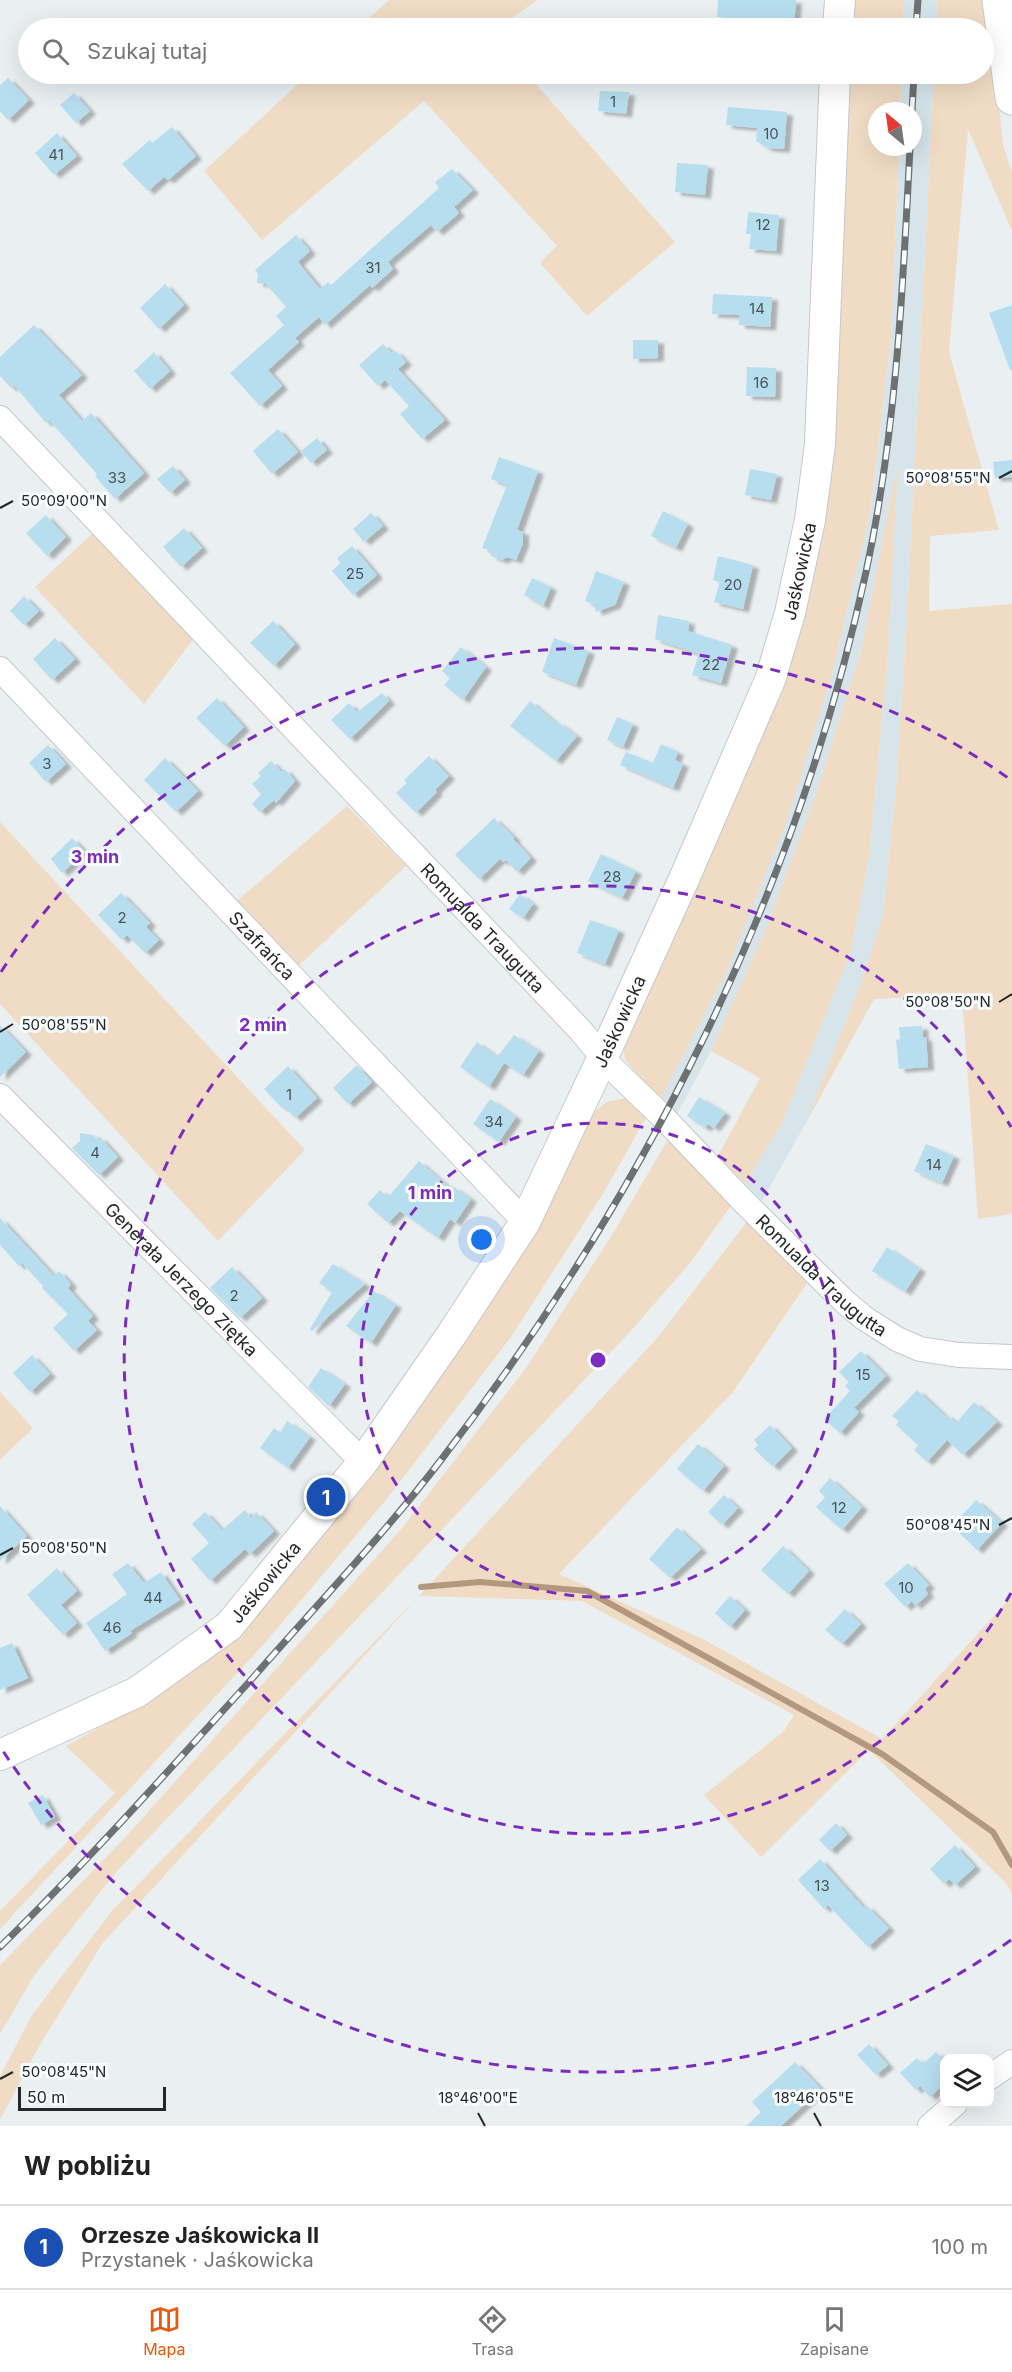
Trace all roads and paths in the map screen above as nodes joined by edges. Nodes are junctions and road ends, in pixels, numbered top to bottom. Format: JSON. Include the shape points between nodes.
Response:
{"nodes":[{"id":1,"x":840,"y":0,"type":"edge"},
{"id":2,"x":999,"y":0,"type":"edge"},
{"id":3,"x":839,"y":18,"type":"edge"},
{"id":4,"x":835,"y":84,"type":"edge"},
{"id":5,"x":1012,"y":98,"type":"edge"},
{"id":6,"x":0,"y":418,"type":"edge"},
{"id":7,"x":0,"y":669,"type":"edge"},
{"id":8,"x":603,"y":1057,"type":"junction"},
{"id":9,"x":0,"y":1096,"type":"edge"},
{"id":10,"x":525,"y":1222,"type":"junction"},
{"id":11,"x":1012,"y":1357,"type":"edge"},
{"id":12,"x":363,"y":1462,"type":"junction"},
{"id":13,"x":0,"y":1755,"type":"edge"},
{"id":14,"x":1012,"y":2062,"type":"edge"},
{"id":15,"x":994,"y":2074,"type":"edge"},
{"id":16,"x":950,"y":2108,"type":"edge"},
{"id":17,"x":930,"y":2126,"type":"edge"}],
"edges":[{"from":1,"to":3,"type":"street"},
{"from":2,"to":5,"type":"main road"},
{"from":4,"to":8,"type":"street","name":"Jaśkowicka","via":[[820,444],[810,520],[790,613],[770,680]]},
{"from":6,"to":8,"type":"street","name":"Romualda Traugutta"},
{"from":7,"to":10,"type":"street","name":"Szafrańca"},
{"from":8,"to":10,"type":"street","name":"Jaśkowicka"},
{"from":8,"to":11,"type":"street","name":"Romualda Traugutta","via":[[864,1318],[920,1349]]},
{"from":9,"to":12,"type":"street","name":"Generała Jerzego Ziętka"},
{"from":10,"to":12,"type":"street","name":"Jaśkowicka"},
{"from":12,"to":13,"type":"street","name":"Jaśkowicka","via":[[230,1626],[137,1692]]},
{"from":14,"to":15,"type":"street"},
{"from":16,"to":17,"type":"street"}]}
